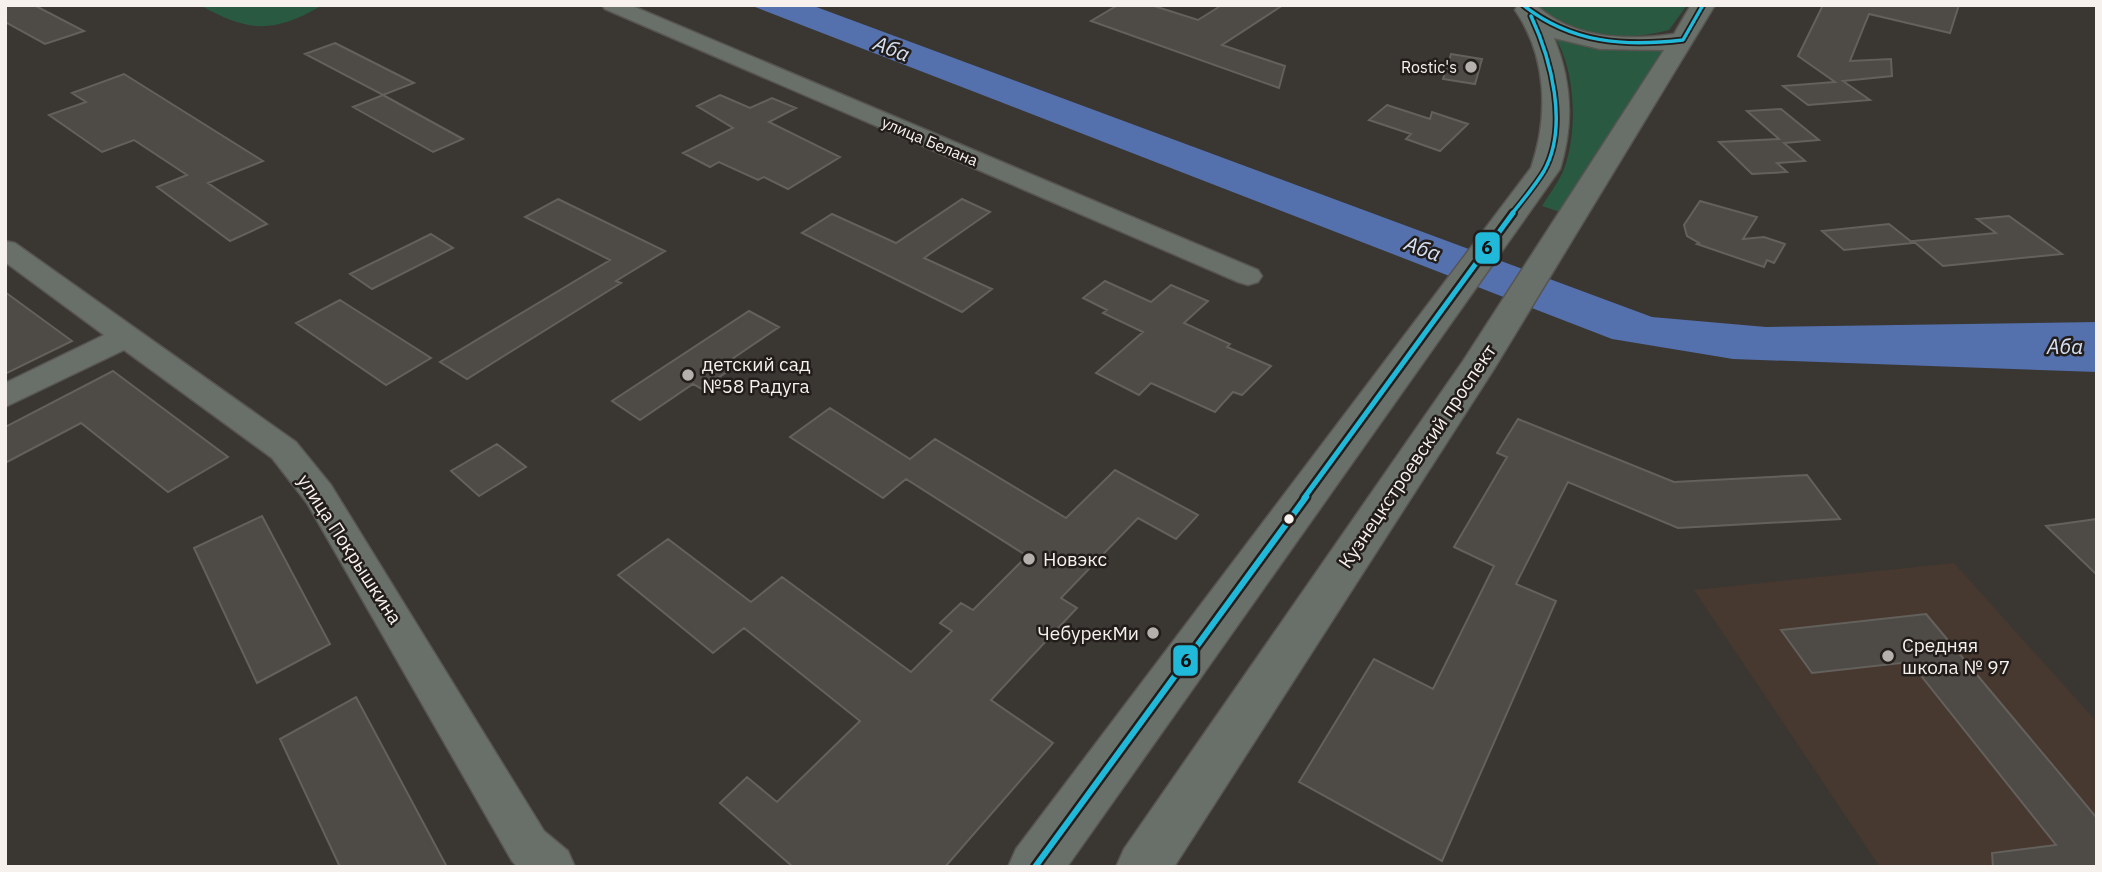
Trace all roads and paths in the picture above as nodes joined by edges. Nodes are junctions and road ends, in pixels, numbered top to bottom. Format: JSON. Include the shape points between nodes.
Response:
{"nodes":[{"id":1,"x":612,"y":5,"type":"edge"},
{"id":2,"x":1703,"y":5,"type":"edge"},
{"id":3,"x":1527,"y":10,"type":"edge"},
{"id":4,"x":1683,"y":40,"type":"junction"},
{"id":5,"x":5,"y":249,"type":"edge"},
{"id":6,"x":1248,"y":276,"type":"dead end"},
{"id":7,"x":127,"y":336,"type":"junction"},
{"id":8,"x":5,"y":396,"type":"edge"},
{"id":9,"x":552,"y":867,"type":"edge"},
{"id":10,"x":1035,"y":867,"type":"edge"},
{"id":11,"x":1143,"y":867,"type":"edge"}],
"edges":[{"from":1,"to":6,"type":"street","name":"улица Белана"},
{"from":2,"to":4,"type":"main road","name":"Кузнецкстроевский проспект"},
{"from":3,"to":4,"type":"main road","via":[[1578,37],[1658,45]]},
{"from":3,"to":10,"type":"main road","via":[[1547,42],[1554,66],[1556,122],[1545,169]]},
{"from":4,"to":11,"type":"main road","name":"Кузнецкстроевский проспект","via":[[1560,240]]},
{"from":5,"to":7,"type":"street","name":"улица Покрышкина"},
{"from":7,"to":8,"type":"street"},
{"from":7,"to":9,"type":"street","name":"улица Покрышкина","via":[[284,450],[319,494],[528,846]]}]}
